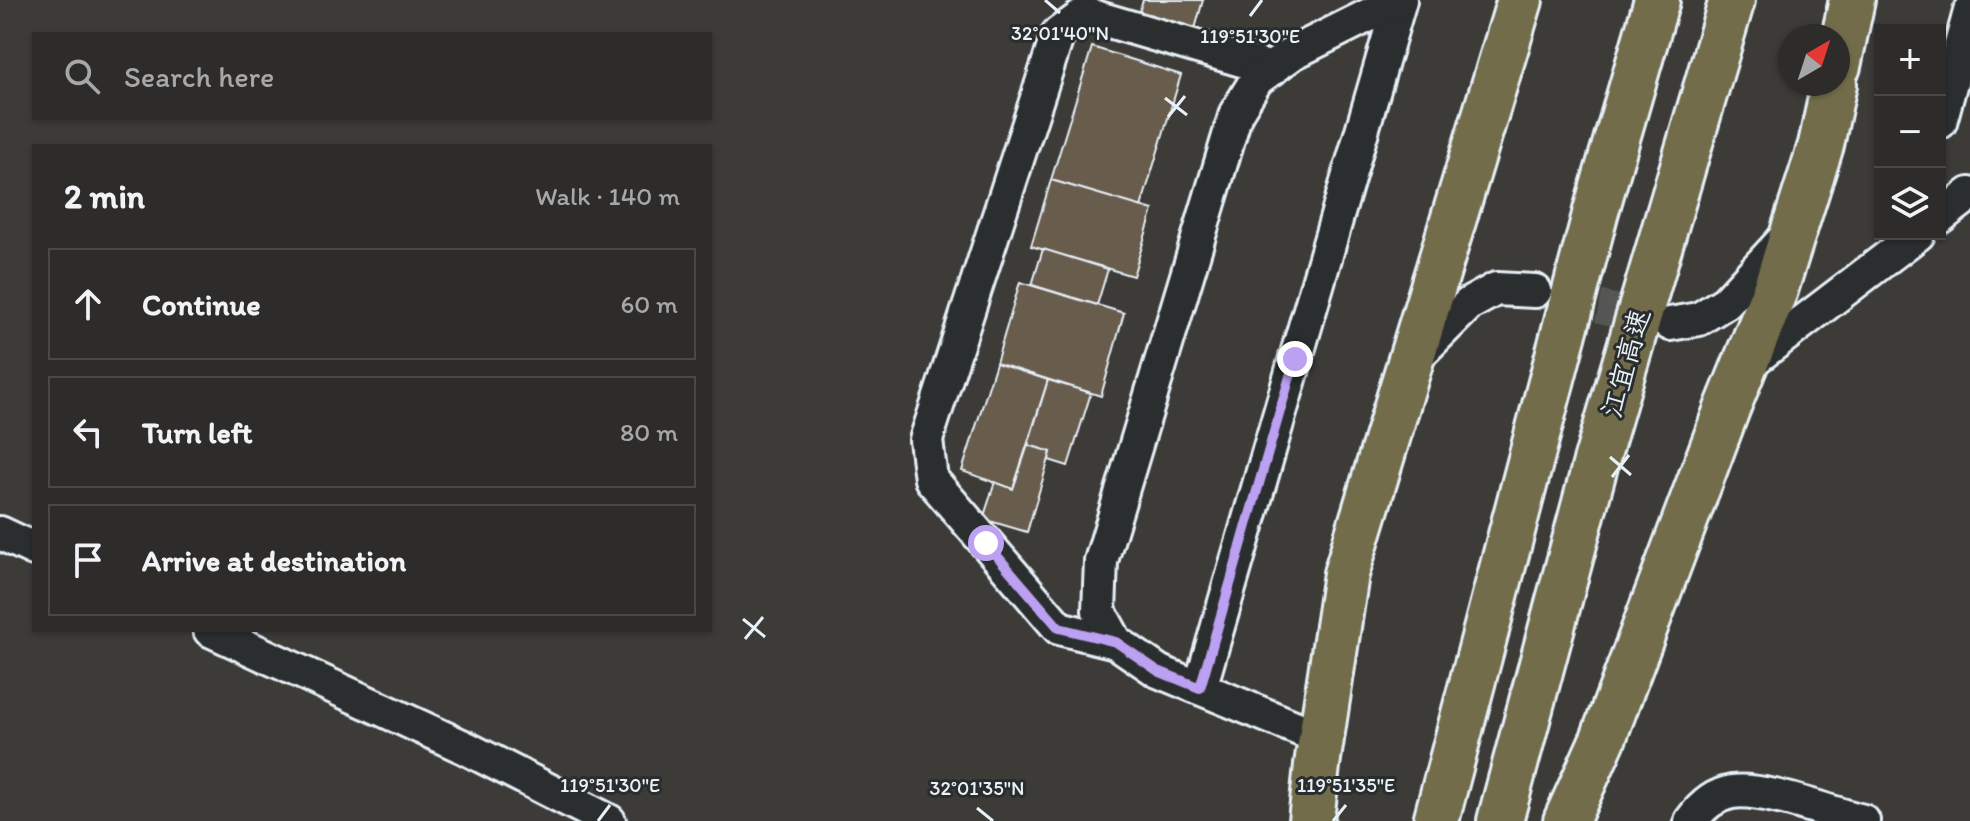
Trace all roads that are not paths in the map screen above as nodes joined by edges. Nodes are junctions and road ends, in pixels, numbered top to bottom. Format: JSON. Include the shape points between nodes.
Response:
{"nodes":[{"id":1,"x":1399,"y":0,"type":"edge"},
{"id":2,"x":1520,"y":0,"type":"edge"},
{"id":3,"x":1657,"y":0,"type":"edge"},
{"id":4,"x":1732,"y":0,"type":"edge"},
{"id":5,"x":1852,"y":0,"type":"edge"},
{"id":6,"x":1970,"y":12,"type":"edge"},
{"id":7,"x":1847,"y":24,"type":"edge"},
{"id":8,"x":1272,"y":69,"type":"junction"},
{"id":9,"x":1831,"y":96,"type":"edge"},
{"id":10,"x":1946,"y":100,"type":"edge"},
{"id":11,"x":1795,"y":227,"type":"junction"},
{"id":12,"x":1907,"y":240,"type":"edge"},
{"id":13,"x":1535,"y":291,"type":"tunnel mouth"},
{"id":14,"x":1670,"y":324,"type":"tunnel mouth"},
{"id":15,"x":1410,"y":363,"type":"junction"},
{"id":16,"x":1744,"y":367,"type":"junction"},
{"id":17,"x":0,"y":533,"type":"edge"},
{"id":18,"x":32,"y":548,"type":"edge"},
{"id":19,"x":214,"y":632,"type":"edge"},
{"id":20,"x":1116,"y":642,"type":"junction"},
{"id":21,"x":1200,"y":688,"type":"junction"},
{"id":22,"x":1321,"y":738,"type":"junction"},
{"id":23,"x":609,"y":821,"type":"edge"},
{"id":24,"x":1311,"y":821,"type":"edge"},
{"id":25,"x":1436,"y":821,"type":"edge"},
{"id":26,"x":1500,"y":821,"type":"edge"},
{"id":27,"x":1566,"y":821,"type":"edge"},
{"id":28,"x":1691,"y":821,"type":"edge"},
{"id":29,"x":1863,"y":821,"type":"edge"}],
"edges":[{"from":1,"to":8,"type":"street","via":[[1293,53]]},
{"from":1,"to":21,"type":"street"},
{"from":2,"to":15,"type":"highway"},
{"from":3,"to":25,"type":"highway","via":[[1596,211]]},
{"from":4,"to":26,"type":"highway","name":"江宜高速","via":[[1596,462]]},
{"from":5,"to":7,"type":"highway"},
{"from":6,"to":10,"type":"street"},
{"from":8,"to":20,"type":"street","via":[[1257,79],[1236,113],[1101,561],[1099,611]]},
{"from":8,"to":20,"type":"street","via":[[1085,14],[1058,34],[926,440],[931,479],[1059,628]]},
{"from":9,"to":11,"type":"highway"},
{"from":11,"to":14,"type":"street","via":[[1726,302],[1699,319]]},
{"from":11,"to":16,"type":"highway"},
{"from":12,"to":16,"type":"street"},
{"from":13,"to":15,"type":"street","via":[[1496,289],[1469,304]]},
{"from":15,"to":22,"type":"highway","via":[[1346,574]]},
{"from":16,"to":27,"type":"highway","via":[[1603,739]]},
{"from":17,"to":18,"type":"street"},
{"from":19,"to":23,"type":"street","via":[[466,748]]},
{"from":20,"to":21,"type":"street","via":[[1158,671]]},
{"from":21,"to":22,"type":"street"},
{"from":22,"to":24,"type":"highway"},
{"from":28,"to":29,"type":"street","via":[[1715,798],[1734,792]]}]}
